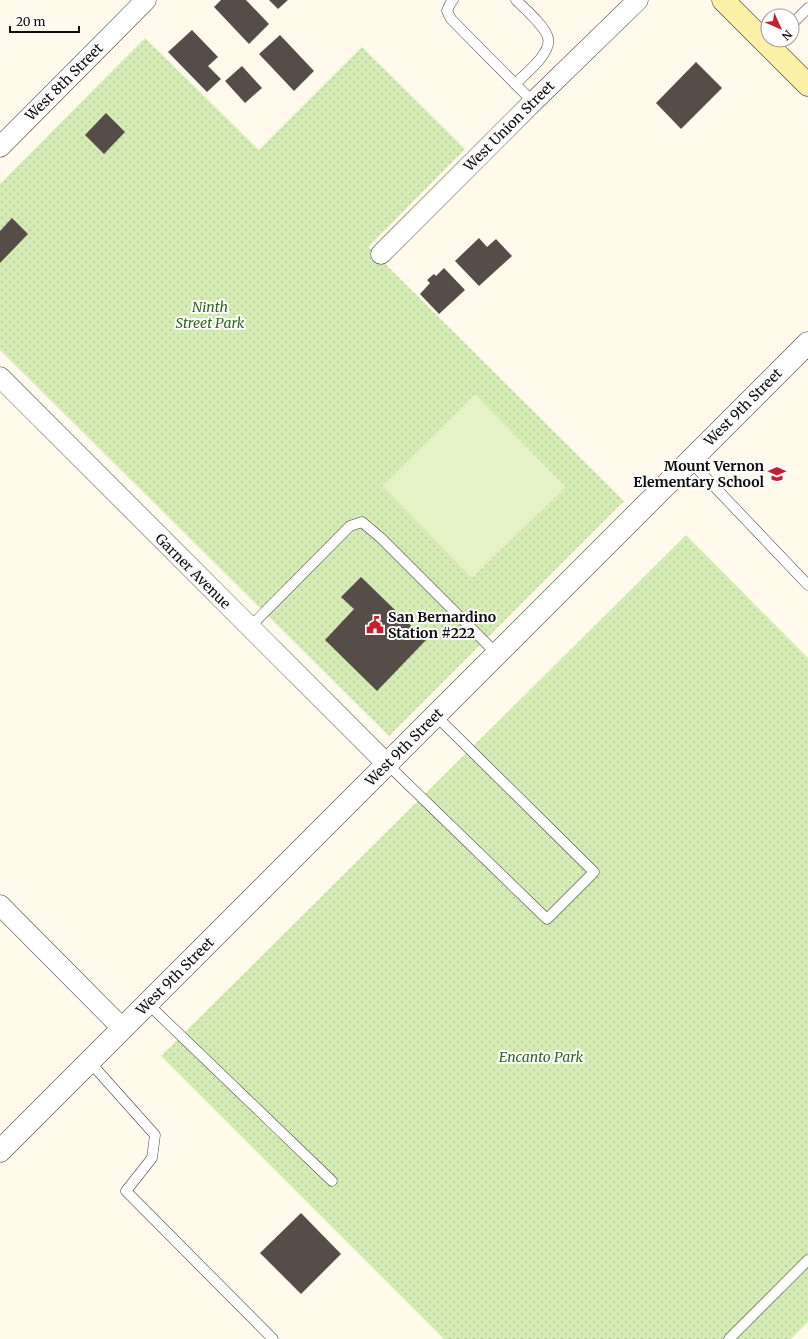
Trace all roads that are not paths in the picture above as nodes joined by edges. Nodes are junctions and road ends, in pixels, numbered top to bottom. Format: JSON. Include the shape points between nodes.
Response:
{"nodes":[{"id":1,"x":146,"y":0,"type":"edge"},
{"id":2,"x":453,"y":0,"type":"edge"},
{"id":3,"x":516,"y":0,"type":"edge"},
{"id":4,"x":638,"y":0,"type":"edge"},
{"id":5,"x":723,"y":0,"type":"edge"},
{"id":6,"x":808,"y":8,"type":"edge"},
{"id":7,"x":800,"y":16,"type":"edge"},
{"id":8,"x":760,"y":32,"type":"edge"},
{"id":9,"x":777,"y":48,"type":"edge"},
{"id":10,"x":515,"y":84,"type":"junction"},
{"id":11,"x":808,"y":85,"type":"edge"},
{"id":12,"x":533,"y":102,"type":"junction"},
{"id":13,"x":0,"y":147,"type":"edge"},
{"id":14,"x":382,"y":254,"type":"dead end"},
{"id":15,"x":808,"y":343,"type":"edge"},
{"id":16,"x":0,"y":377,"type":"edge"},
{"id":17,"x":690,"y":461,"type":"junction"},
{"id":18,"x":808,"y":585,"type":"edge"},
{"id":19,"x":250,"y":627,"type":"junction"},
{"id":20,"x":497,"y":654,"type":"junction"},
{"id":21,"x":435,"y":715,"type":"junction"},
{"id":22,"x":387,"y":764,"type":"junction"},
{"id":23,"x":0,"y":906,"type":"edge"},
{"id":24,"x":147,"y":1003,"type":"junction"},
{"id":25,"x":122,"y":1028,"type":"junction"},
{"id":26,"x":89,"y":1061,"type":"junction"},
{"id":27,"x":0,"y":1151,"type":"edge"},
{"id":28,"x":332,"y":1181,"type":"dead end"},
{"id":29,"x":808,"y":1260,"type":"edge"},
{"id":30,"x":273,"y":1339,"type":"edge"},
{"id":31,"x":729,"y":1339,"type":"edge"}],
"edges":[{"from":1,"to":13,"type":"street","name":"West 8th Street"},
{"from":2,"to":10,"type":"lane","via":[[447,10],[451,19]]},
{"from":3,"to":10,"type":"lane","via":[[540,25],[548,38],[547,48],[539,61]]},
{"from":4,"to":12,"type":"street","name":"West Union Street"},
{"from":5,"to":8,"type":"main road"},
{"from":6,"to":7,"type":"lane"},
{"from":9,"to":11,"type":"main road"},
{"from":10,"to":12,"type":"lane"},
{"from":12,"to":14,"type":"street","name":"West Union Street"},
{"from":15,"to":17,"type":"street","name":"West 9th Street"},
{"from":16,"to":19,"type":"street","name":"Garner Avenue"},
{"from":17,"to":18,"type":"lane"},
{"from":17,"to":20,"type":"street","name":"West 9th Street"},
{"from":19,"to":20,"type":"lane","via":[[350,526],[362,522]]},
{"from":19,"to":22,"type":"street","name":"Garner Avenue"},
{"from":20,"to":21,"type":"street","name":"West 9th Street"},
{"from":21,"to":22,"type":"street","name":"West 9th Street"},
{"from":21,"to":22,"type":"lane","via":[[594,872],[547,919]]},
{"from":22,"to":24,"type":"street","name":"West 9th Street"},
{"from":23,"to":25,"type":"street"},
{"from":24,"to":25,"type":"street","name":"West 9th Street"},
{"from":24,"to":28,"type":"lane"},
{"from":25,"to":26,"type":"street","name":"West 9th Street"},
{"from":26,"to":27,"type":"street","name":"West 9th Street"},
{"from":26,"to":30,"type":"lane","via":[[155,1135],[152,1158],[126,1190]]},
{"from":29,"to":31,"type":"lane"}]}
